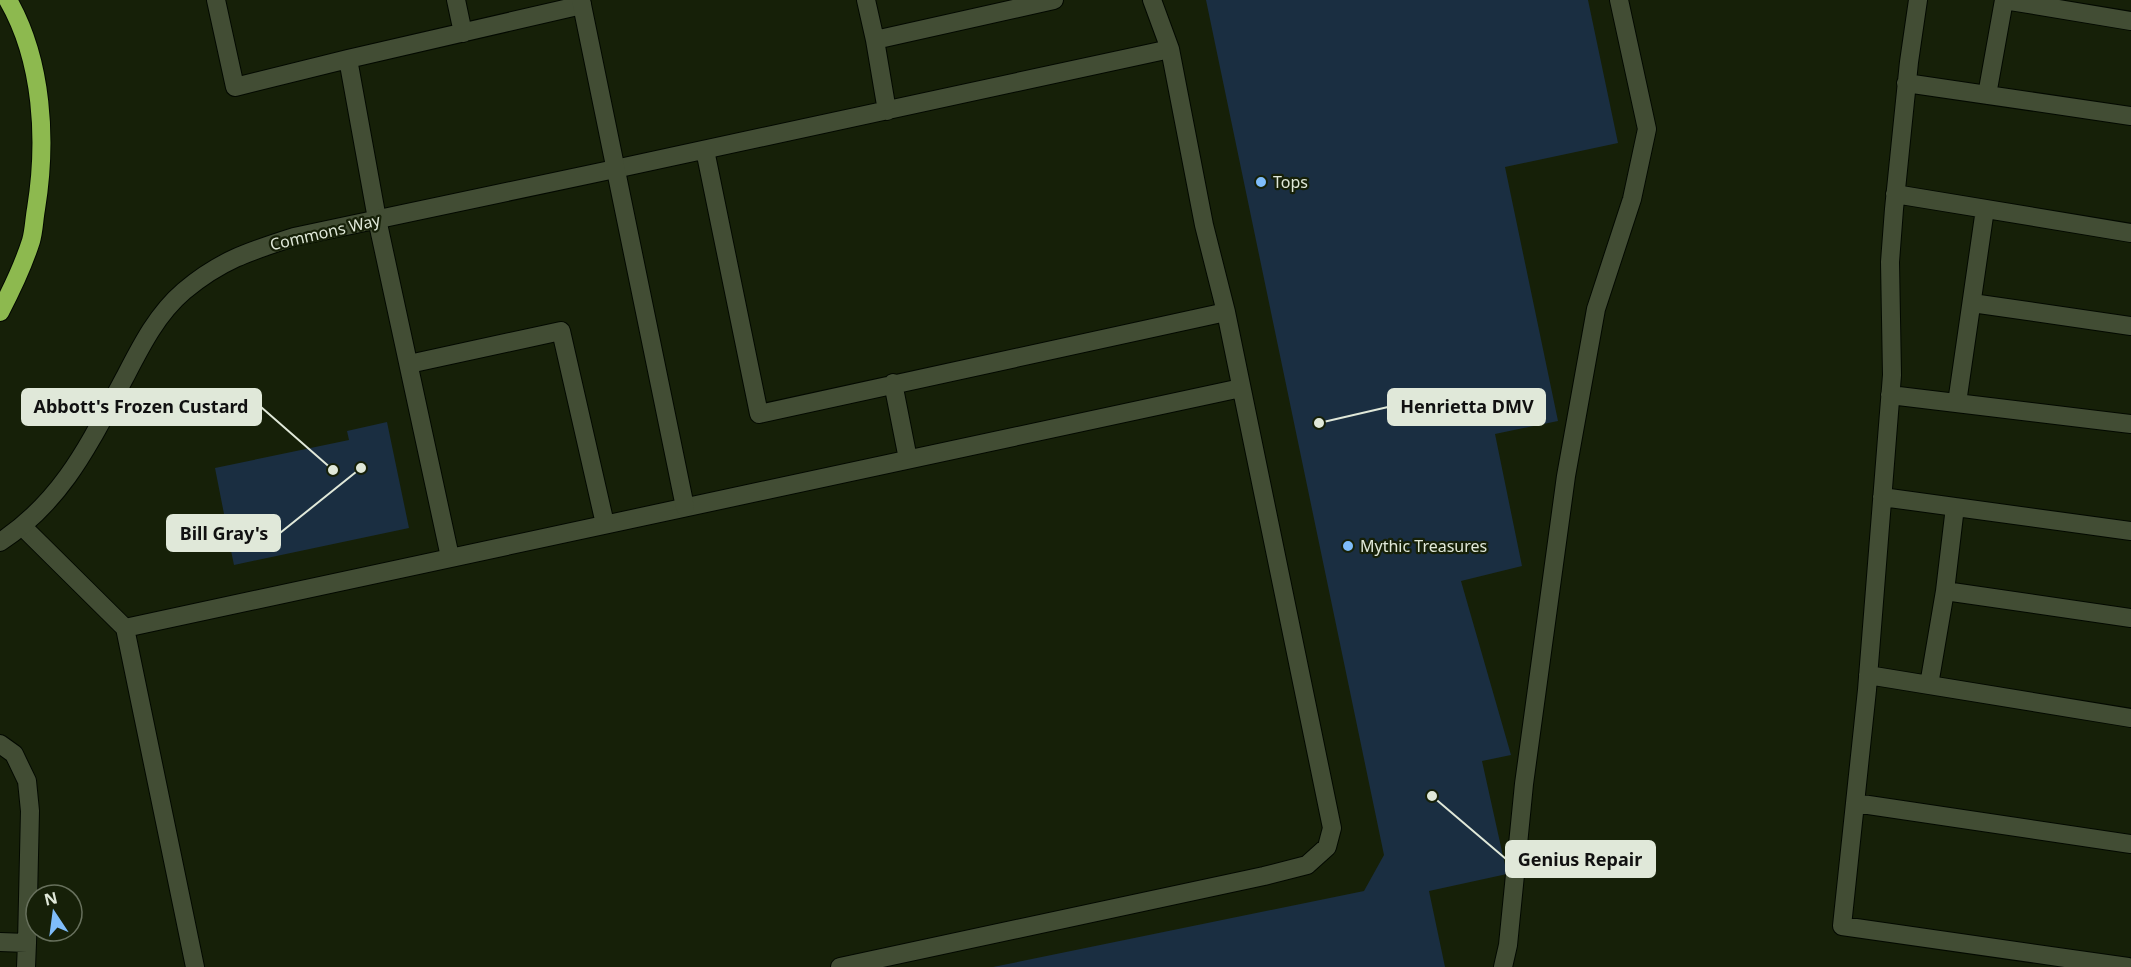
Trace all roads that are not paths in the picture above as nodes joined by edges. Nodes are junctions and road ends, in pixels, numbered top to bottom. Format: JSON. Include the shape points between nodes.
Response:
{"nodes":[{"id":1,"x":8,"y":0,"type":"edge"},
{"id":2,"x":216,"y":0,"type":"edge"},
{"id":3,"x":456,"y":0,"type":"edge"},
{"id":4,"x":866,"y":0,"type":"edge"},
{"id":5,"x":1054,"y":0,"type":"edge"},
{"id":6,"x":1152,"y":0,"type":"edge"},
{"id":7,"x":1619,"y":0,"type":"edge"},
{"id":8,"x":1918,"y":0,"type":"edge"},
{"id":9,"x":2004,"y":0,"type":"edge"},
{"id":10,"x":582,"y":3,"type":"edge"},
{"id":11,"x":2131,"y":21,"type":"edge"},
{"id":12,"x":464,"y":33,"type":"junction"},
{"id":13,"x":875,"y":40,"type":"junction"},
{"id":14,"x":1170,"y":49,"type":"junction"},
{"id":15,"x":348,"y":59,"type":"junction"},
{"id":16,"x":1906,"y":83,"type":"junction"},
{"id":17,"x":1987,"y":95,"type":"junction"},
{"id":18,"x":887,"y":111,"type":"junction"},
{"id":19,"x":2131,"y":116,"type":"edge"},
{"id":20,"x":705,"y":150,"type":"junction"},
{"id":21,"x":615,"y":169,"type":"junction"},
{"id":22,"x":1895,"y":194,"type":"junction"},
{"id":23,"x":1985,"y":209,"type":"junction"},
{"id":24,"x":377,"y":219,"type":"junction"},
{"id":25,"x":2131,"y":233,"type":"edge"},
{"id":26,"x":1972,"y":303,"type":"junction"},
{"id":27,"x":0,"y":312,"type":"edge"},
{"id":28,"x":1226,"y":312,"type":"junction"},
{"id":29,"x":2131,"y":327,"type":"edge"},
{"id":30,"x":409,"y":364,"type":"junction"},
{"id":31,"x":893,"y":383,"type":"junction"},
{"id":32,"x":1241,"y":388,"type":"junction"},
{"id":33,"x":1890,"y":395,"type":"junction"},
{"id":34,"x":1958,"y":403,"type":"junction"},
{"id":35,"x":2131,"y":424,"type":"edge"},
{"id":36,"x":908,"y":459,"type":"junction"},
{"id":37,"x":1882,"y":497,"type":"junction"},
{"id":38,"x":686,"y":507,"type":"junction"},
{"id":39,"x":1955,"y":507,"type":"junction"},
{"id":40,"x":605,"y":524,"type":"junction"},
{"id":41,"x":23,"y":527,"type":"junction"},
{"id":42,"x":2131,"y":531,"type":"edge"},
{"id":43,"x":0,"y":542,"type":"edge"},
{"id":44,"x":450,"y":557,"type":"junction"},
{"id":45,"x":1945,"y":591,"type":"junction"},
{"id":46,"x":2131,"y":618,"type":"edge"},
{"id":47,"x":125,"y":627,"type":"junction"},
{"id":48,"x":1868,"y":675,"type":"junction"},
{"id":49,"x":1929,"y":685,"type":"junction"},
{"id":50,"x":2131,"y":718,"type":"edge"},
{"id":51,"x":0,"y":744,"type":"edge"},
{"id":52,"x":1855,"y":803,"type":"junction"},
{"id":53,"x":2131,"y":844,"type":"edge"},
{"id":54,"x":28,"y":883,"type":"edge"},
{"id":55,"x":0,"y":942,"type":"edge"},
{"id":56,"x":24,"y":943,"type":"edge"},
{"id":57,"x":27,"y":943,"type":"edge"},
{"id":58,"x":26,"y":967,"type":"edge"},
{"id":59,"x":195,"y":967,"type":"edge"},
{"id":60,"x":840,"y":967,"type":"edge"},
{"id":61,"x":1503,"y":967,"type":"edge"},
{"id":62,"x":2128,"y":967,"type":"edge"}],
"edges":[{"from":1,"to":27,"type":"highway","via":[[29,53],[40,104],[42,151],[31,239]]},
{"from":2,"to":15,"type":"street","via":[[236,87]]},
{"from":3,"to":12,"type":"street"},
{"from":4,"to":13,"type":"street"},
{"from":5,"to":13,"type":"street"},
{"from":6,"to":14,"type":"street"},
{"from":7,"to":61,"type":"street","via":[[1647,129],[1632,199],[1596,309],[1566,476]]},
{"from":8,"to":16,"type":"street"},
{"from":9,"to":11,"type":"street"},
{"from":9,"to":17,"type":"street"},
{"from":10,"to":12,"type":"street"},
{"from":10,"to":21,"type":"street"},
{"from":12,"to":15,"type":"street"},
{"from":13,"to":18,"type":"street"},
{"from":14,"to":18,"type":"street","name":"Commons Way"},
{"from":14,"to":28,"type":"street","via":[[1204,225]]},
{"from":15,"to":24,"type":"street"},
{"from":16,"to":17,"type":"street"},
{"from":16,"to":22,"type":"street"},
{"from":17,"to":19,"type":"street"},
{"from":18,"to":20,"type":"street","name":"Commons Way"},
{"from":20,"to":21,"type":"street","name":"Commons Way"},
{"from":20,"to":31,"type":"street","via":[[759,414]]},
{"from":21,"to":24,"type":"street","name":"Commons Way"},
{"from":21,"to":38,"type":"street"},
{"from":22,"to":23,"type":"street"},
{"from":22,"to":33,"type":"street","via":[[1890,261]]},
{"from":23,"to":25,"type":"street"},
{"from":23,"to":26,"type":"street"},
{"from":24,"to":30,"type":"street"},
{"from":24,"to":41,"type":"street","name":"Commons Way","via":[[247,251],[214,268],[183,292],[151,329],[86,450],[58,492]]},
{"from":26,"to":29,"type":"street"},
{"from":26,"to":34,"type":"street"},
{"from":28,"to":31,"type":"street"},
{"from":28,"to":32,"type":"street"},
{"from":30,"to":40,"type":"street","via":[[561,332]]},
{"from":30,"to":44,"type":"street"},
{"from":31,"to":36,"type":"street"},
{"from":32,"to":36,"type":"street"},
{"from":32,"to":60,"type":"street","via":[[1332,828],[1327,847],[1307,866]]},
{"from":33,"to":34,"type":"street"},
{"from":33,"to":37,"type":"street"},
{"from":34,"to":35,"type":"street"},
{"from":36,"to":38,"type":"street"},
{"from":37,"to":39,"type":"street"},
{"from":37,"to":48,"type":"street"},
{"from":38,"to":40,"type":"street"},
{"from":39,"to":42,"type":"street"},
{"from":39,"to":45,"type":"street"},
{"from":40,"to":44,"type":"street"},
{"from":41,"to":43,"type":"street","name":"Commons Way"},
{"from":41,"to":47,"type":"street"},
{"from":44,"to":47,"type":"street"},
{"from":45,"to":46,"type":"street"},
{"from":45,"to":49,"type":"street"},
{"from":47,"to":59,"type":"street"},
{"from":48,"to":49,"type":"street"},
{"from":48,"to":52,"type":"street"},
{"from":49,"to":50,"type":"street"},
{"from":51,"to":54,"type":"street","via":[[14,754],[27,781]]},
{"from":52,"to":53,"type":"street"},
{"from":52,"to":62,"type":"street","via":[[1842,926]]},
{"from":55,"to":56,"type":"street"},
{"from":57,"to":58,"type":"street"}]}
